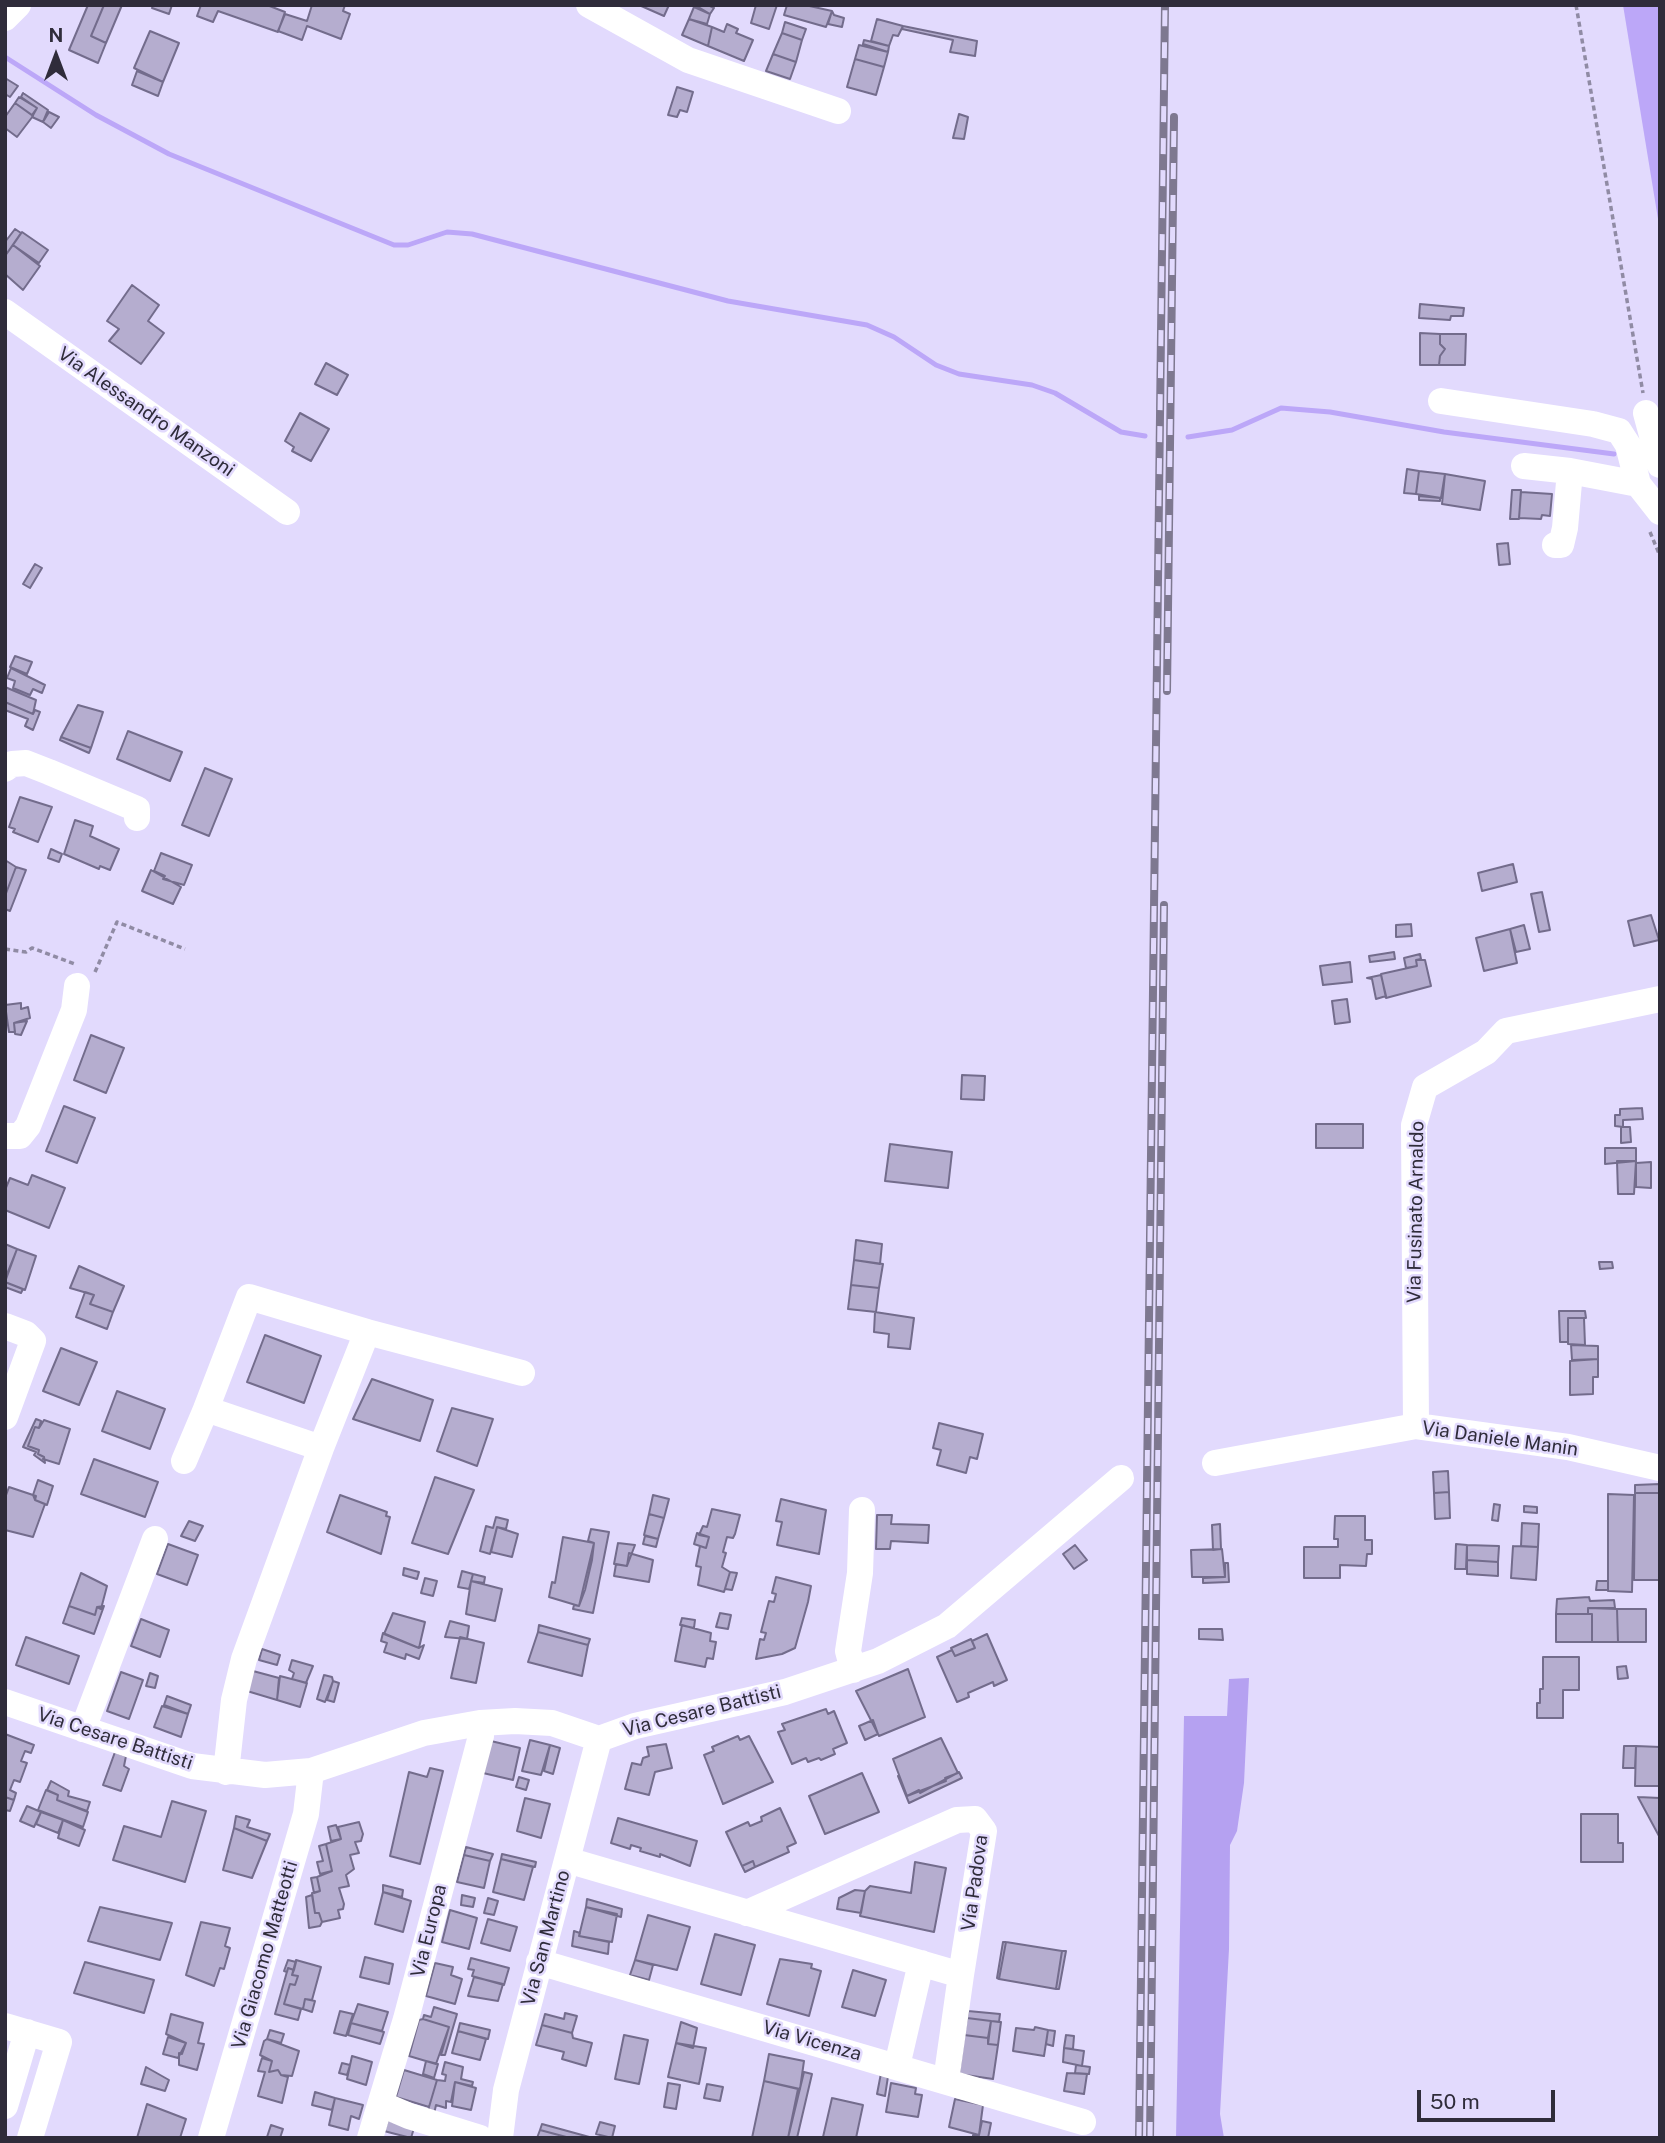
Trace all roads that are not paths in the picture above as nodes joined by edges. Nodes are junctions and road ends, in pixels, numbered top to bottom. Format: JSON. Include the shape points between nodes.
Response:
{"nodes":[{"id":1,"x":18,"y":5,"type":"edge"},
{"id":2,"x":589,"y":5,"type":"edge"},
{"id":3,"x":5,"y":18,"type":"edge"},
{"id":4,"x":838,"y":111,"type":"dead end"},
{"id":5,"x":5,"y":312,"type":"edge"},
{"id":6,"x":1441,"y":401,"type":"dead end"},
{"id":7,"x":1646,"y":413,"type":"road end"},
{"id":8,"x":1524,"y":466,"type":"dead end"},
{"id":9,"x":1660,"y":466,"type":"edge"},
{"id":10,"x":1570,"y":471,"type":"junction"},
{"id":11,"x":1637,"y":484,"type":"junction"},
{"id":12,"x":287,"y":512,"type":"dead end"},
{"id":13,"x":1660,"y":512,"type":"edge"},
{"id":14,"x":1555,"y":545,"type":"dead end"},
{"id":15,"x":7,"y":763,"type":"edge"},
{"id":16,"x":137,"y":818,"type":"dead end"},
{"id":17,"x":77,"y":986,"type":"dead end"},
{"id":18,"x":1660,"y":999,"type":"edge"},
{"id":19,"x":5,"y":1136,"type":"edge"},
{"id":20,"x":5,"y":1326,"type":"edge"},
{"id":21,"x":368,"y":1332,"type":"junction"},
{"id":22,"x":522,"y":1373,"type":"dead end"},
{"id":23,"x":206,"y":1409,"type":"junction"},
{"id":24,"x":5,"y":1417,"type":"edge"},
{"id":25,"x":1416,"y":1426,"type":"junction"},
{"id":26,"x":321,"y":1448,"type":"junction"},
{"id":27,"x":184,"y":1461,"type":"dead end"},
{"id":28,"x":1215,"y":1463,"type":"dead end"},
{"id":29,"x":1660,"y":1468,"type":"edge"},
{"id":30,"x":1121,"y":1478,"type":"dead end"},
{"id":31,"x":862,"y":1510,"type":"dead end"},
{"id":32,"x":155,"y":1539,"type":"dead end"},
{"id":33,"x":853,"y":1670,"type":"junction"},
{"id":34,"x":5,"y":1702,"type":"edge"},
{"id":35,"x":480,"y":1723,"type":"junction"},
{"id":36,"x":83,"y":1729,"type":"junction"},
{"id":37,"x":598,"y":1739,"type":"junction"},
{"id":38,"x":311,"y":1771,"type":"junction"},
{"id":39,"x":226,"y":1772,"type":"junction"},
{"id":40,"x":567,"y":1860,"type":"junction"},
{"id":41,"x":747,"y":1913,"type":"junction"},
{"id":42,"x":539,"y":1962,"type":"junction"},
{"id":43,"x":921,"y":1963,"type":"junction"},
{"id":44,"x":961,"y":1975,"type":"junction"},
{"id":45,"x":16,"y":2029,"type":"edge"},
{"id":46,"x":897,"y":2066,"type":"junction"},
{"id":47,"x":946,"y":2081,"type":"junction"},
{"id":48,"x":381,"y":2104,"type":"junction"},
{"id":49,"x":5,"y":2106,"type":"edge"},
{"id":50,"x":1083,"y":2122,"type":"dead end"},
{"id":51,"x":30,"y":2138,"type":"edge"},
{"id":52,"x":211,"y":2138,"type":"edge"},
{"id":53,"x":370,"y":2138,"type":"edge"},
{"id":54,"x":480,"y":2138,"type":"edge"},
{"id":55,"x":500,"y":2138,"type":"edge"}],
"edges":[{"from":1,"to":3,"type":"street"},
{"from":2,"to":4,"type":"street","via":[[688,60]]},
{"from":5,"to":12,"type":"street","name":"Via Alessandro Manzoni"},
{"from":6,"to":11,"type":"street","via":[[1619,431],[1628,445]]},
{"from":7,"to":9,"type":"street"},
{"from":8,"to":10,"type":"street"},
{"from":10,"to":11,"type":"street"},
{"from":10,"to":14,"type":"street","via":[[1565,528],[1561,545]]},
{"from":11,"to":13,"type":"street"},
{"from":15,"to":16,"type":"street","via":[[26,763],[137,809]]},
{"from":17,"to":19,"type":"street","via":[[74,1010],[28,1126],[20,1136]]},
{"from":18,"to":25,"type":"street","name":"Via Fusinato Arnaldo","via":[[1506,1031],[1486,1052],[1425,1087],[1414,1125]]},
{"from":20,"to":24,"type":"street","via":[[33,1341]]},
{"from":21,"to":22,"type":"street"},
{"from":21,"to":23,"type":"street","via":[[249,1297]]},
{"from":21,"to":26,"type":"street"},
{"from":23,"to":26,"type":"street"},
{"from":23,"to":27,"type":"street"},
{"from":25,"to":28,"type":"street","name":"Via Daniele Manin"},
{"from":25,"to":29,"type":"street","name":"Via Daniele Manin","via":[[1567,1447]]},
{"from":26,"to":39,"type":"street","via":[[244,1659]]},
{"from":30,"to":33,"type":"street","name":"Via Cesare Battisti","via":[[947,1626]]},
{"from":31,"to":33,"type":"street","via":[[860,1573],[848,1651]]},
{"from":32,"to":36,"type":"street"},
{"from":33,"to":37,"type":"street","name":"Via Cesare Battisti"},
{"from":34,"to":36,"type":"street","name":"Via Cesare Battisti"},
{"from":35,"to":37,"type":"street","name":"Via Cesare Battisti","via":[[552,1723]]},
{"from":35,"to":38,"type":"street","name":"Via Cesare Battisti","via":[[424,1733]]},
{"from":35,"to":48,"type":"street","name":"Via Europa","via":[[481,1736]]},
{"from":36,"to":39,"type":"street","name":"Via Cesare Battisti","via":[[192,1766]]},
{"from":37,"to":40,"type":"street","name":"Via San Martino"},
{"from":38,"to":39,"type":"street","name":"Via Cesare Battisti"},
{"from":38,"to":52,"type":"street","name":"Via Giacomo Matteotti","via":[[306,1814]]},
{"from":40,"to":41,"type":"street"},
{"from":40,"to":42,"type":"street","name":"Via San Martino"},
{"from":41,"to":43,"type":"street"},
{"from":41,"to":44,"type":"street","name":"Via Padova","via":[[957,1820],[975,1819],[985,1831]]},
{"from":42,"to":46,"type":"street","name":"Via Vicenza"},
{"from":42,"to":55,"type":"street","name":"Via San Martino","via":[[506,2090]]},
{"from":43,"to":44,"type":"street"},
{"from":43,"to":46,"type":"street"},
{"from":44,"to":47,"type":"street"},
{"from":45,"to":49,"type":"street"},
{"from":45,"to":51,"type":"street","via":[[59,2042]]},
{"from":46,"to":47,"type":"street","name":"Via Vicenza"},
{"from":47,"to":50,"type":"street","name":"Via Vicenza"},
{"from":48,"to":53,"type":"street","name":"Via Europa"},
{"from":48,"to":54,"type":"street"}]}
